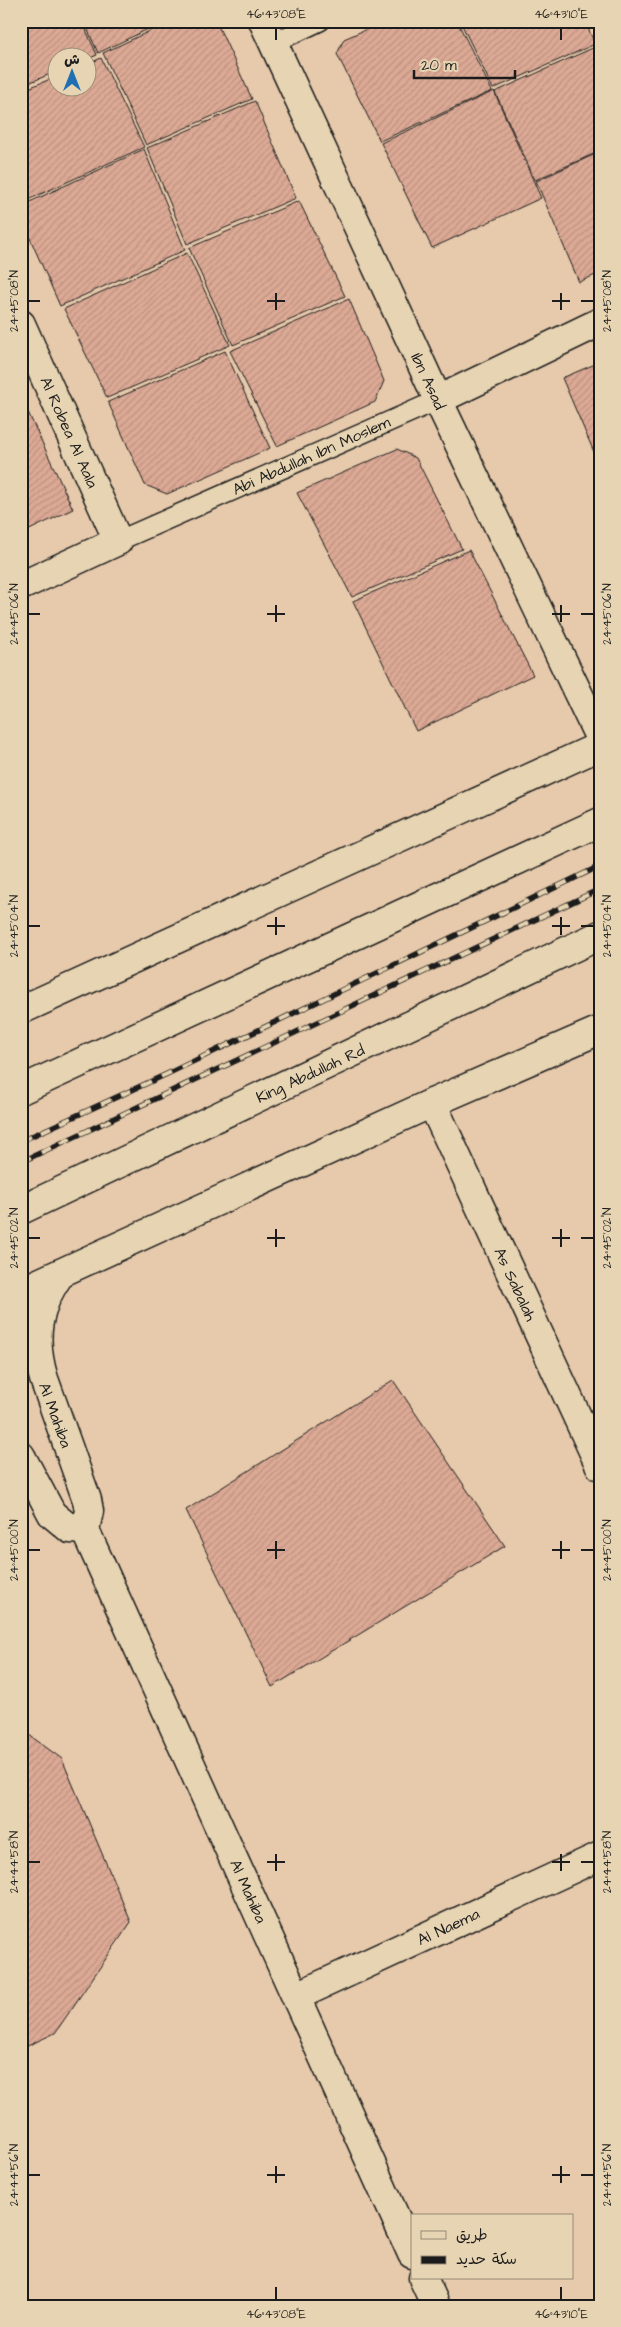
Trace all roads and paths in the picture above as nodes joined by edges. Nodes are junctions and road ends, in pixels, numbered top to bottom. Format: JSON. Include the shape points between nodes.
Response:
{"nodes":[{"id":1,"x":320,"y":21,"type":"edge"},
{"id":2,"x":268,"y":32,"type":"edge"},
{"id":3,"x":600,"y":322,"type":"edge"},
{"id":4,"x":21,"y":324,"type":"edge"},
{"id":5,"x":438,"y":400,"type":"junction"},
{"id":6,"x":118,"y":541,"type":"junction"},
{"id":7,"x":21,"y":586,"type":"edge"},
{"id":8,"x":600,"y":739,"type":"edge"},
{"id":9,"x":600,"y":746,"type":"edge"},
{"id":10,"x":600,"y":822,"type":"edge"},
{"id":11,"x":600,"y":935,"type":"edge"},
{"id":12,"x":21,"y":1010,"type":"edge"},
{"id":13,"x":600,"y":1030,"type":"edge"},
{"id":14,"x":21,"y":1090,"type":"edge"},
{"id":15,"x":432,"y":1103,"type":"junction"},
{"id":16,"x":21,"y":1210,"type":"edge"},
{"id":17,"x":61,"y":1273,"type":"junction"},
{"id":18,"x":21,"y":1291,"type":"edge"},
{"id":19,"x":21,"y":1456,"type":"edge"},
{"id":20,"x":600,"y":1466,"type":"edge"},
{"id":21,"x":85,"y":1530,"type":"junction"},
{"id":22,"x":600,"y":1856,"type":"edge"},
{"id":23,"x":297,"y":1996,"type":"junction"},
{"id":24,"x":411,"y":2252,"type":"edge"},
{"id":25,"x":424,"y":2280,"type":"edge"},
{"id":26,"x":436,"y":2306,"type":"edge"}],
"edges":[{"from":1,"to":2,"type":"lane"},
{"from":2,"to":5,"type":"main road","name":"Ibn Asad"},
{"from":3,"to":5,"type":"main road","name":"Abi Abdullah Ibn Moslem"},
{"from":4,"to":6,"type":"main road","name":"Al Robea Al Aala"},
{"from":5,"to":6,"type":"lane","name":"Abi Abdullah Ibn Moslem"},
{"from":5,"to":8,"type":"main road","name":"Ibn Asad"},
{"from":6,"to":7,"type":"main road","name":"Abi Abdullah Ibn Moslem"},
{"from":9,"to":12,"type":"main road"},
{"from":10,"to":14,"type":"main road"},
{"from":11,"to":16,"type":"main road","name":"King Abdullah Rd"},
{"from":13,"to":15,"type":"main road"},
{"from":15,"to":17,"type":"main road"},
{"from":15,"to":20,"type":"main road","name":"As Sabalah"},
{"from":17,"to":18,"type":"main road"},
{"from":17,"to":21,"type":"main road","name":"Al Mahiba","via":[[42,1305],[36,1342],[38,1361],[87,1500],[89,1511]]},
{"from":19,"to":21,"type":"main road","via":[[52,1514],[70,1529]]},
{"from":21,"to":23,"type":"main road","name":"Al Mahiba"},
{"from":22,"to":23,"type":"main road","name":"Al Naema"},
{"from":23,"to":24,"type":"main road","name":"Al Mahiba"},
{"from":25,"to":26,"type":"main road"}]}
